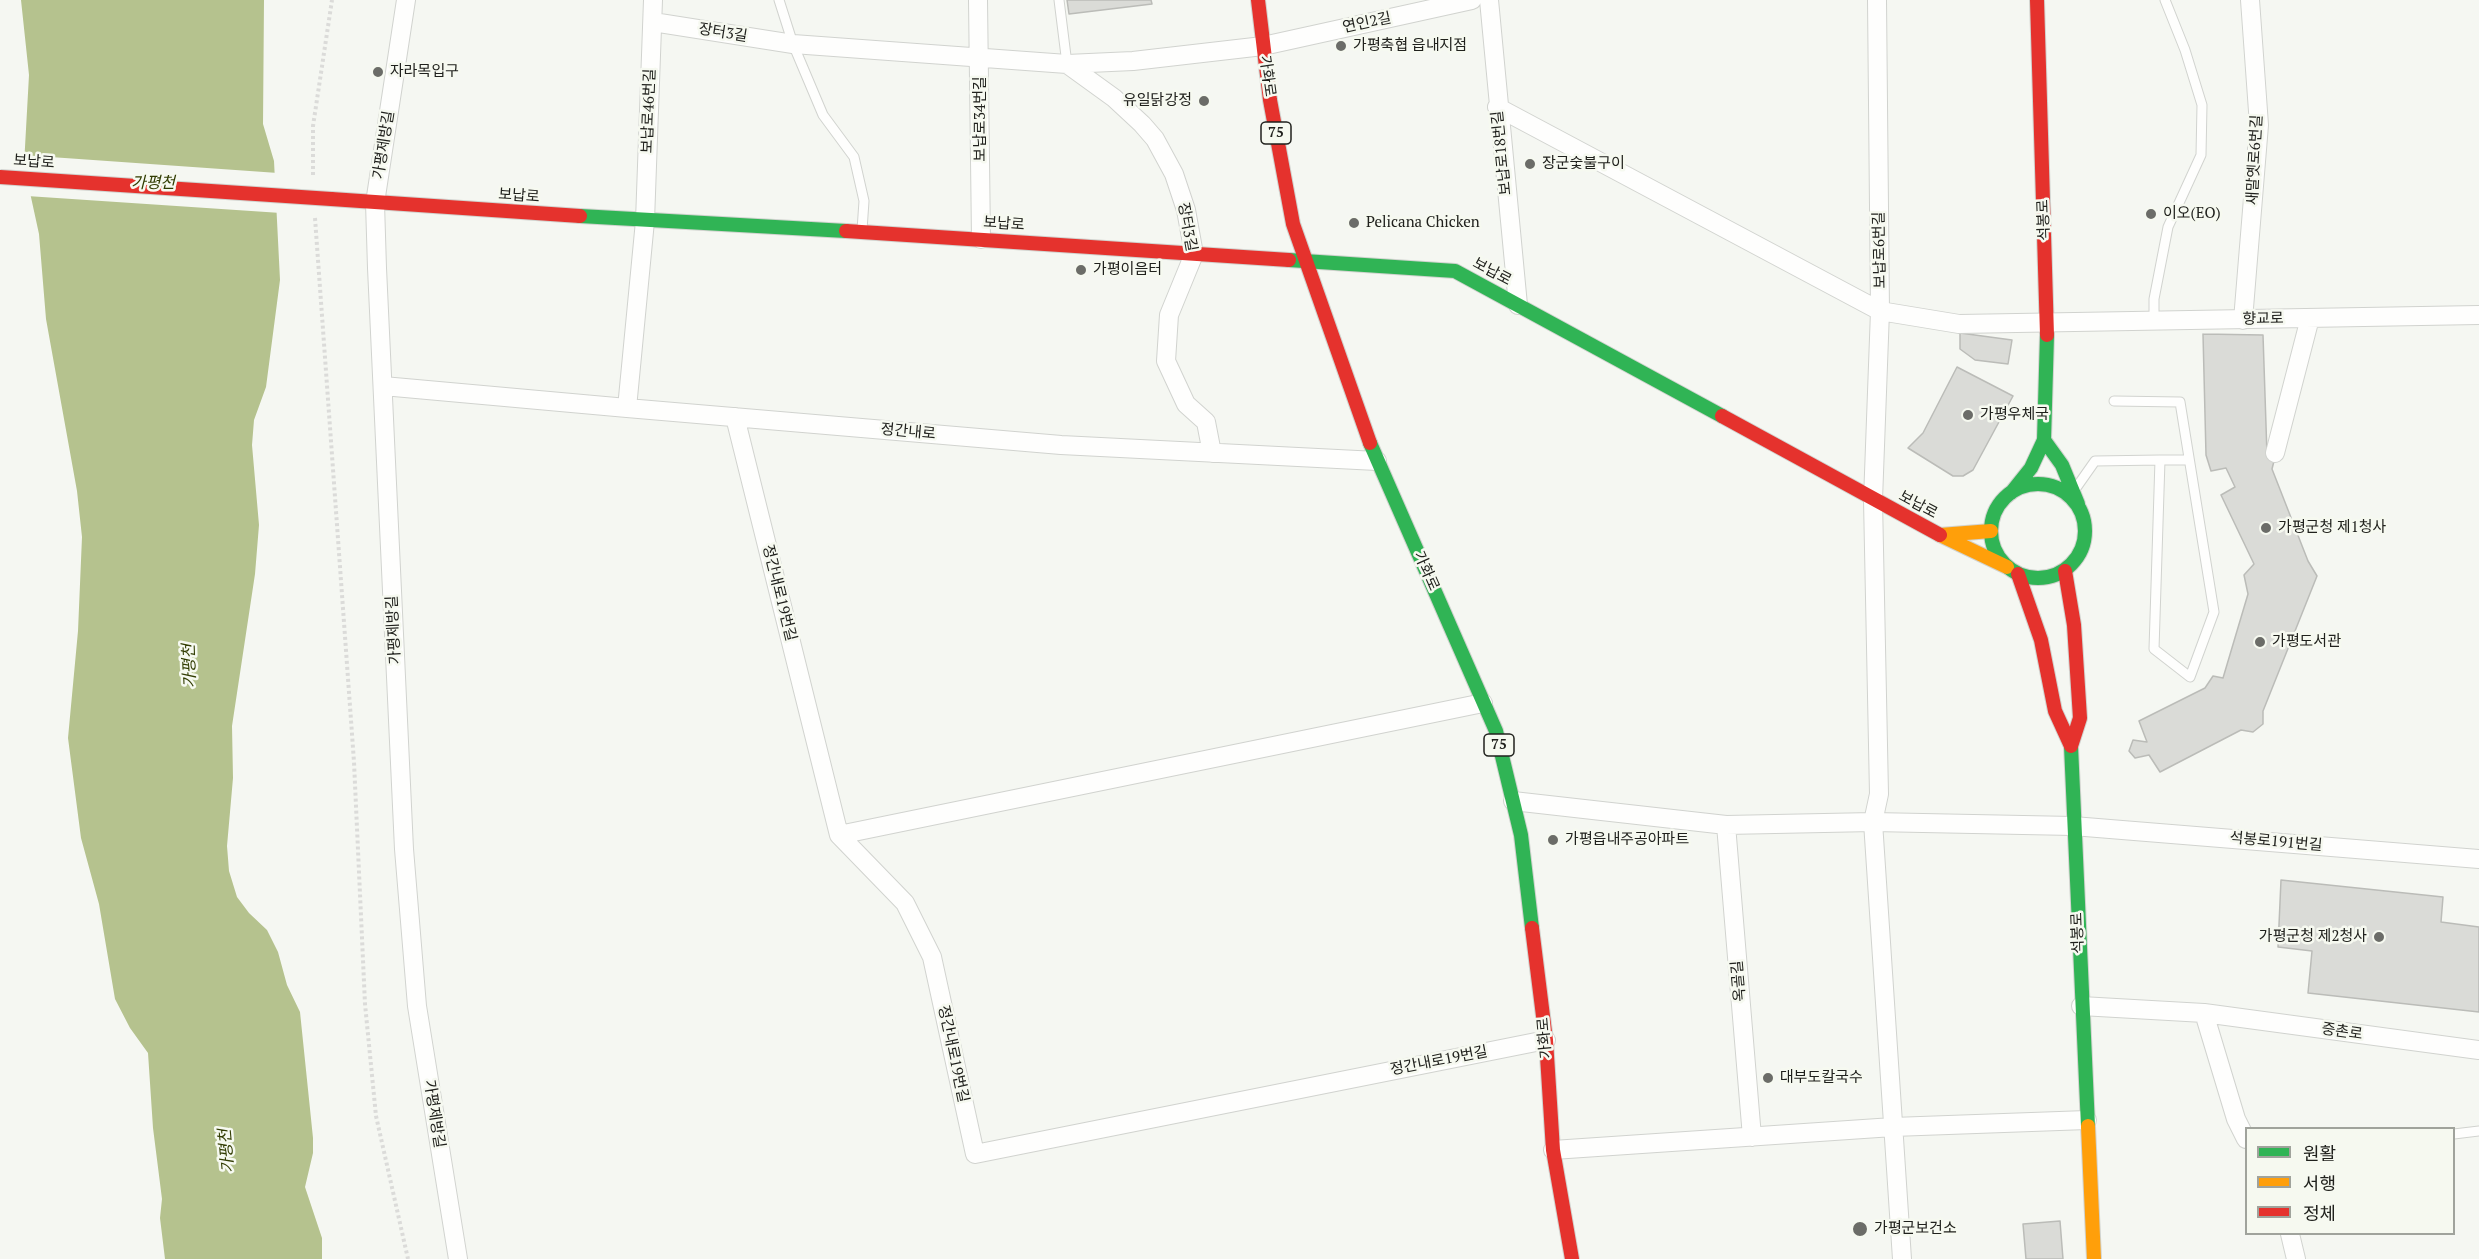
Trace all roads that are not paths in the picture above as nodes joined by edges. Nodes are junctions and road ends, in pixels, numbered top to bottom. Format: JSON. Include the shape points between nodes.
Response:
{"nodes":[{"id":1,"x":406,"y":0,"type":"edge"},
{"id":2,"x":653,"y":0,"type":"edge"},
{"id":3,"x":779,"y":0,"type":"edge"},
{"id":4,"x":978,"y":0,"type":"edge"},
{"id":5,"x":1059,"y":0,"type":"edge"},
{"id":6,"x":1258,"y":0,"type":"edge"},
{"id":7,"x":1472,"y":0,"type":"edge"},
{"id":8,"x":1489,"y":0,"type":"edge"},
{"id":9,"x":1877,"y":0,"type":"edge"},
{"id":10,"x":2037,"y":0,"type":"edge"},
{"id":11,"x":2165,"y":0,"type":"edge"},
{"id":12,"x":2250,"y":0,"type":"edge"},
{"id":13,"x":652,"y":22,"type":"junction"},
{"id":14,"x":793,"y":44,"type":"junction"},
{"id":15,"x":1263,"y":46,"type":"junction"},
{"id":16,"x":980,"y":58,"type":"junction"},
{"id":17,"x":1068,"y":64,"type":"junction"},
{"id":18,"x":1497,"y":107,"type":"junction"},
{"id":19,"x":0,"y":177,"type":"edge"},
{"id":20,"x":375,"y":204,"type":"junction"},
{"id":21,"x":645,"y":221,"type":"junction"},
{"id":22,"x":862,"y":232,"type":"junction"},
{"id":23,"x":981,"y":239,"type":"junction"},
{"id":24,"x":1194,"y":254,"type":"junction"},
{"id":25,"x":1305,"y":263,"type":"junction"},
{"id":26,"x":1518,"y":305,"type":"junction"},
{"id":27,"x":1881,"y":311,"type":"junction"},
{"id":28,"x":2479,"y":315,"type":"edge"},
{"id":29,"x":2310,"y":318,"type":"junction"},
{"id":30,"x":2242,"y":320,"type":"junction"},
{"id":31,"x":2154,"y":322,"type":"junction"},
{"id":32,"x":2047,"y":324,"type":"junction"},
{"id":33,"x":382,"y":386,"type":"junction"},
{"id":34,"x":2114,"y":401,"type":"dead end"},
{"id":35,"x":627,"y":408,"type":"junction"},
{"id":36,"x":735,"y":417,"type":"junction"},
{"id":37,"x":2044,"y":440,"type":"junction"},
{"id":38,"x":1212,"y":453,"type":"junction"},
{"id":39,"x":2275,"y":453,"type":"dead end"},
{"id":40,"x":2160,"y":460,"type":"junction"},
{"id":41,"x":2189,"y":460,"type":"junction"},
{"id":42,"x":1377,"y":461,"type":"junction"},
{"id":43,"x":2073,"y":492,"type":"junction"},
{"id":44,"x":2011,"y":493,"type":"junction"},
{"id":45,"x":1873,"y":500,"type":"junction"},
{"id":46,"x":2080,"y":510,"type":"junction"},
{"id":47,"x":1991,"y":531,"type":"junction"},
{"id":48,"x":1940,"y":535,"type":"junction"},
{"id":49,"x":2012,"y":570,"type":"junction"},
{"id":50,"x":2065,"y":571,"type":"junction"},
{"id":51,"x":1483,"y":703,"type":"junction"},
{"id":52,"x":2071,"y":746,"type":"junction"},
{"id":53,"x":1513,"y":801,"type":"junction"},
{"id":54,"x":1874,"y":822,"type":"junction"},
{"id":55,"x":1726,"y":825,"type":"junction"},
{"id":56,"x":2073,"y":826,"type":"junction"},
{"id":57,"x":839,"y":835,"type":"junction"},
{"id":58,"x":2479,"y":859,"type":"edge"},
{"id":59,"x":2081,"y":1006,"type":"junction"},
{"id":60,"x":2204,"y":1013,"type":"junction"},
{"id":61,"x":1546,"y":1040,"type":"junction"},
{"id":62,"x":2479,"y":1050,"type":"edge"},
{"id":63,"x":2087,"y":1120,"type":"junction"},
{"id":64,"x":1893,"y":1127,"type":"junction"},
{"id":65,"x":2479,"y":1131,"type":"edge"},
{"id":66,"x":2455,"y":1134,"type":"edge"},
{"id":67,"x":2245,"y":1135,"type":"edge"},
{"id":68,"x":1752,"y":1137,"type":"junction"},
{"id":69,"x":1553,"y":1150,"type":"junction"},
{"id":70,"x":2290,"y":1235,"type":"edge"},
{"id":71,"x":458,"y":1259,"type":"edge"},
{"id":72,"x":1572,"y":1259,"type":"edge"},
{"id":73,"x":1902,"y":1259,"type":"edge"},
{"id":74,"x":2094,"y":1259,"type":"edge"},
{"id":75,"x":2296,"y":1259,"type":"edge"}],
"edges":[{"from":1,"to":20,"type":"street","name":"가평제방길"},
{"from":2,"to":13,"type":"street","name":"보납로46번길"},
{"from":3,"to":14,"type":"lane"},
{"from":4,"to":16,"type":"street","name":"보납로34번길"},
{"from":5,"to":17,"type":"lane"},
{"from":6,"to":15,"type":"main road","name":"가화로","number":"75"},
{"from":7,"to":15,"type":"street","name":"연인2길"},
{"from":8,"to":18,"type":"street","name":"보납로18번길"},
{"from":9,"to":27,"type":"street","name":"보납로6번길"},
{"from":10,"to":32,"type":"main road","name":"석봉로"},
{"from":11,"to":31,"type":"lane","via":[[2202,105],[2201,155],[2168,227],[2154,299]]},
{"from":12,"to":30,"type":"street","name":"새말옛로6번길","via":[[2259,125]]},
{"from":13,"to":14,"type":"street","name":"장터3길"},
{"from":13,"to":21,"type":"street","name":"보납로46번길"},
{"from":14,"to":16,"type":"street","name":"장터3길"},
{"from":14,"to":22,"type":"lane","via":[[822,115],[854,157],[864,201]]},
{"from":15,"to":17,"type":"street","name":"장터3길"},
{"from":15,"to":25,"type":"main road","name":"가화로","number":"75","via":[[1293,224]]},
{"from":16,"to":17,"type":"street","name":"장터3길"},
{"from":16,"to":23,"type":"street","name":"보납로34번길"},
{"from":17,"to":24,"type":"street","name":"장터3길","via":[[1114,98],[1155,139],[1174,174]]},
{"from":18,"to":26,"type":"street","name":"보납로18번길"},
{"from":18,"to":27,"type":"street","name":"향교로"},
{"from":19,"to":20,"type":"main road","name":"보납로","bridge":true},
{"from":20,"to":21,"type":"main road","name":"보납로"},
{"from":20,"to":33,"type":"street","name":"가평제방길"},
{"from":21,"to":22,"type":"main road","name":"보납로"},
{"from":21,"to":35,"type":"street"},
{"from":22,"to":23,"type":"main road","name":"보납로"},
{"from":23,"to":24,"type":"main road","name":"보납로"},
{"from":24,"to":25,"type":"main road","name":"보납로"},
{"from":24,"to":38,"type":"street","name":"장터3길","via":[[1169,315],[1166,361],[1186,404],[1206,422]]},
{"from":25,"to":26,"type":"main road","name":"보납로","via":[[1455,271]]},
{"from":25,"to":42,"type":"main road","name":"가화로","number":"75"},
{"from":26,"to":45,"type":"main road","name":"보납로"},
{"from":27,"to":32,"type":"street","name":"향교로","via":[[1959,324]]},
{"from":27,"to":45,"type":"street","name":"보납로6번길"},
{"from":28,"to":29,"type":"street","name":"향교로"},
{"from":29,"to":30,"type":"street","name":"향교로"},
{"from":29,"to":39,"type":"street"},
{"from":30,"to":31,"type":"street","name":"향교로"},
{"from":31,"to":32,"type":"street","name":"향교로"},
{"from":32,"to":37,"type":"main road","name":"석봉로"},
{"from":33,"to":35,"type":"street","name":"정간내로"},
{"from":33,"to":71,"type":"street","name":"가평제방길","via":[[404,849],[417,1006]]},
{"from":34,"to":41,"type":"lane","via":[[2180,402]]},
{"from":35,"to":36,"type":"street","name":"정간내로"},
{"from":36,"to":38,"type":"street","name":"정간내로","via":[[1061,445]]},
{"from":36,"to":57,"type":"street","name":"정간내로19번길"},
{"from":37,"to":43,"type":"main road","via":[[2062,465]]},
{"from":37,"to":44,"type":"main road","via":[[2031,468]]},
{"from":38,"to":42,"type":"street","name":"정간내로"},
{"from":40,"to":41,"type":"lane"},
{"from":40,"to":41,"type":"lane","via":[[2154,649],[2190,677],[2214,612]]},
{"from":40,"to":43,"type":"lane","via":[[2095,461]]},
{"from":42,"to":51,"type":"main road","name":"가화로","number":"75"},
{"from":43,"to":46,"type":"main road"},
{"from":44,"to":46,"type":"main road","via":[[2041,484],[2057,488]]},
{"from":44,"to":47,"type":"main road","via":[[1996,510]]},
{"from":45,"to":48,"type":"main road","name":"보납로"},
{"from":45,"to":54,"type":"street","name":"보납로6번길","via":[[1879,794]]},
{"from":46,"to":50,"type":"main road","via":[[2084,543]]},
{"from":47,"to":48,"type":"main road"},
{"from":47,"to":49,"type":"main road","via":[[1992,544]]},
{"from":48,"to":49,"type":"main road","name":"보납로"},
{"from":49,"to":50,"type":"main road","via":[[2042,578]]},
{"from":49,"to":52,"type":"main road","via":[[2041,640],[2055,711]]},
{"from":50,"to":52,"type":"main road","via":[[2074,624],[2080,718]]},
{"from":51,"to":53,"type":"main road","name":"가화로","number":"75","via":[[1496,731]]},
{"from":51,"to":57,"type":"street"},
{"from":52,"to":56,"type":"main road","name":"석봉로"},
{"from":53,"to":55,"type":"street"},
{"from":53,"to":61,"type":"main road","name":"가화로","number":"75","via":[[1521,835]]},
{"from":54,"to":55,"type":"street"},
{"from":54,"to":56,"type":"street"},
{"from":54,"to":64,"type":"street"},
{"from":55,"to":68,"type":"street","name":"옥골길"},
{"from":56,"to":58,"type":"street","name":"석봉로191번길"},
{"from":56,"to":59,"type":"main road","name":"석봉로"},
{"from":57,"to":61,"type":"street","name":"정간내로19번길","via":[[905,903],[932,957],[975,1154]]},
{"from":59,"to":60,"type":"street","name":"중촌로"},
{"from":59,"to":63,"type":"main road","name":"석봉로"},
{"from":60,"to":62,"type":"street","name":"중촌로"},
{"from":60,"to":67,"type":"street","via":[[2236,1119]]},
{"from":61,"to":69,"type":"main road","name":"가화로","number":"75"},
{"from":63,"to":64,"type":"street"},
{"from":63,"to":74,"type":"main road","name":"석봉로"},
{"from":64,"to":68,"type":"street"},
{"from":64,"to":73,"type":"street"},
{"from":65,"to":66,"type":"lane"},
{"from":68,"to":69,"type":"street"},
{"from":69,"to":72,"type":"main road","name":"가화로","number":"75"},
{"from":70,"to":75,"type":"street"}]}
